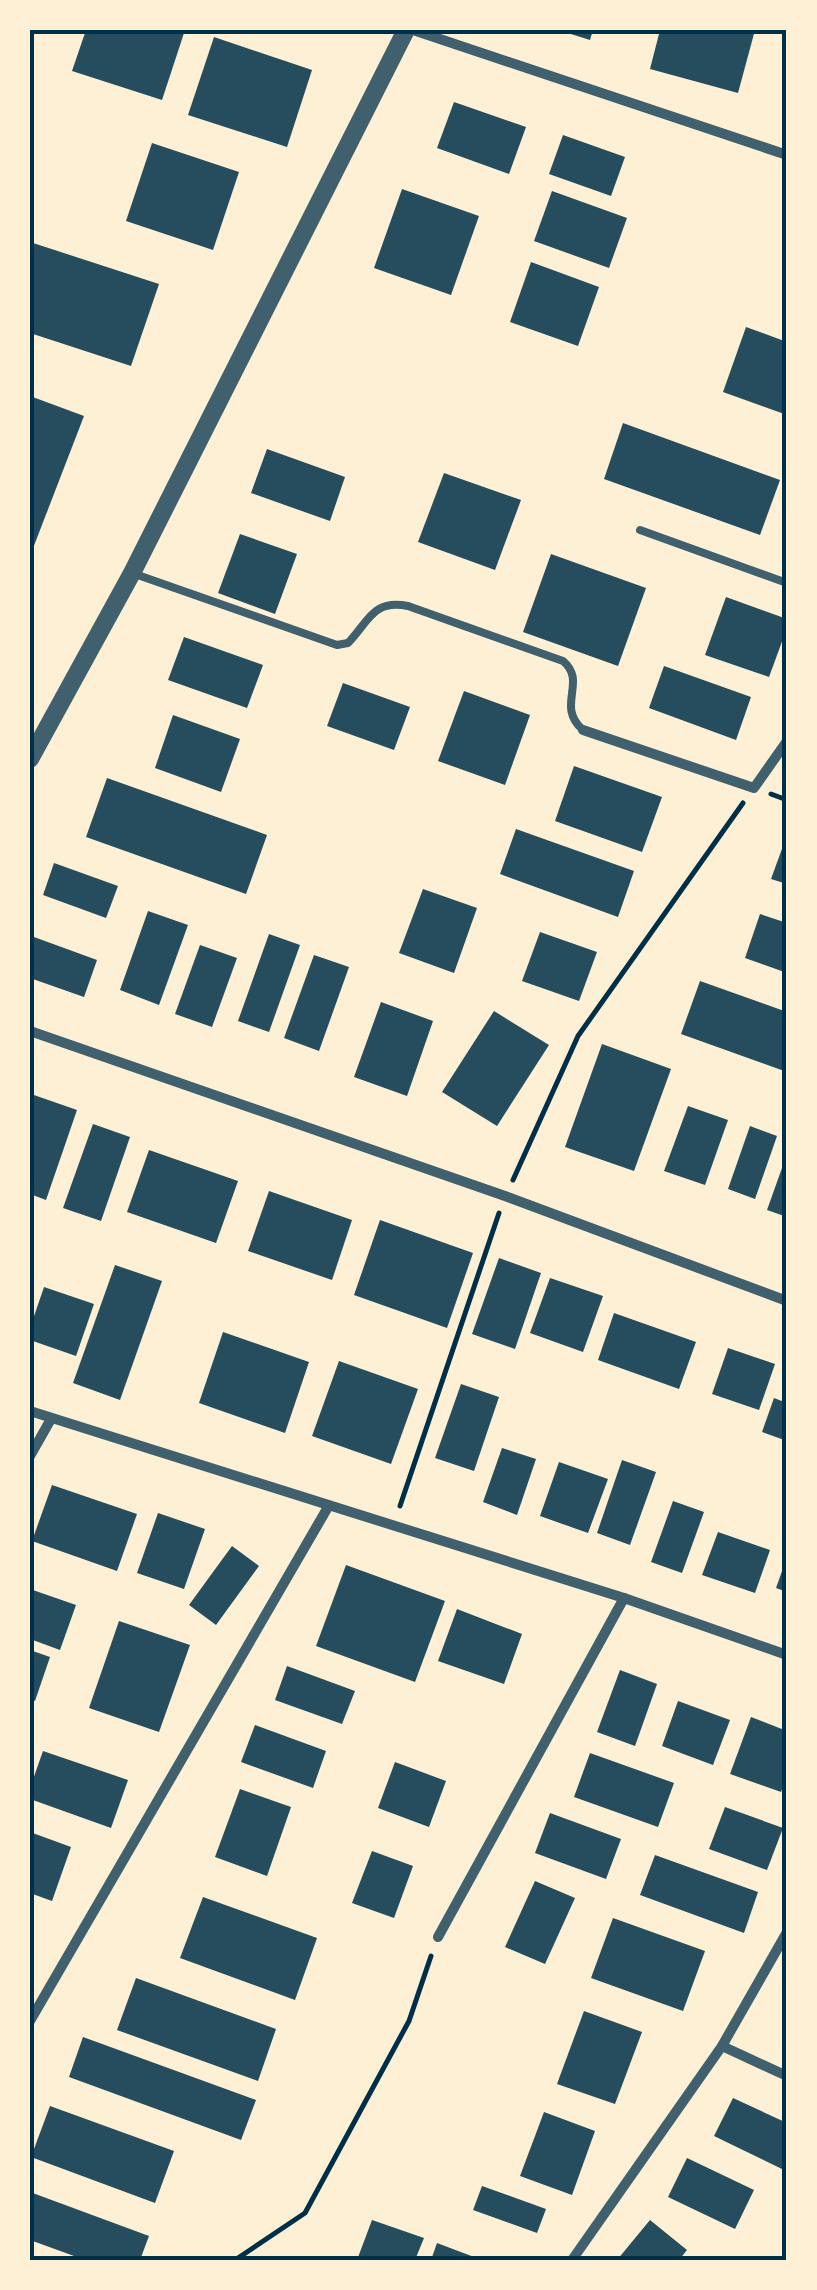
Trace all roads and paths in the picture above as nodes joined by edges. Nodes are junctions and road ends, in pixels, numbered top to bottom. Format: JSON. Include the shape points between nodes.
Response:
{"nodes":[{"id":1,"x":410,"y":30,"type":"edge"},
{"id":2,"x":787,"y":155,"type":"edge"},
{"id":3,"x":640,"y":530,"type":"dead end"},
{"id":4,"x":132,"y":574,"type":"junction"},
{"id":5,"x":787,"y":584,"type":"edge"},
{"id":6,"x":583,"y":730,"type":"joint"},
{"id":7,"x":787,"y":742,"type":"edge"},
{"id":8,"x":30,"y":759,"type":"edge"},
{"id":9,"x":754,"y":788,"type":"junction"},
{"id":10,"x":30,"y":1030,"type":"edge"},
{"id":11,"x":505,"y":1196,"type":"junction"},
{"id":12,"x":787,"y":1301,"type":"edge"},
{"id":13,"x":30,"y":1411,"type":"edge"},
{"id":14,"x":51,"y":1418,"type":"junction"},
{"id":15,"x":30,"y":1456,"type":"edge"},
{"id":16,"x":328,"y":1506,"type":"junction"},
{"id":17,"x":393,"y":1527,"type":"junction"},
{"id":18,"x":624,"y":1598,"type":"junction"},
{"id":19,"x":787,"y":1655,"type":"edge"},
{"id":20,"x":787,"y":1932,"type":"edge"},
{"id":21,"x":438,"y":1936,"type":"joint"},
{"id":22,"x":30,"y":2021,"type":"edge"},
{"id":23,"x":722,"y":2046,"type":"junction"},
{"id":24,"x":787,"y":2076,"type":"edge"},
{"id":25,"x":235,"y":2260,"type":"edge"},
{"id":26,"x":572,"y":2260,"type":"edge"}],
"edges":[{"from":1,"to":2,"type":"street"},
{"from":1,"to":4,"type":"street"},
{"from":3,"to":5,"type":"lane"},
{"from":4,"to":6,"type":"lane","via":[[337,645],[348,643],[377,608],[390,602],[408,606],[563,660],[574,679],[569,711]]},
{"from":4,"to":8,"type":"street"},
{"from":6,"to":9,"type":"street"},
{"from":7,"to":9,"type":"street"},
{"from":9,"to":11,"type":"path","via":[[578,1036]]},
{"from":10,"to":11,"type":"street"},
{"from":11,"to":12,"type":"street"},
{"from":11,"to":17,"type":"path"},
{"from":13,"to":14,"type":"street"},
{"from":14,"to":15,"type":"street"},
{"from":14,"to":16,"type":"street"},
{"from":16,"to":17,"type":"street"},
{"from":16,"to":22,"type":"street"},
{"from":17,"to":18,"type":"street"},
{"from":18,"to":19,"type":"street"},
{"from":18,"to":21,"type":"street"},
{"from":20,"to":23,"type":"street"},
{"from":21,"to":25,"type":"path","via":[[409,2021],[305,2213]]},
{"from":23,"to":24,"type":"street"},
{"from":23,"to":26,"type":"street"}]}
